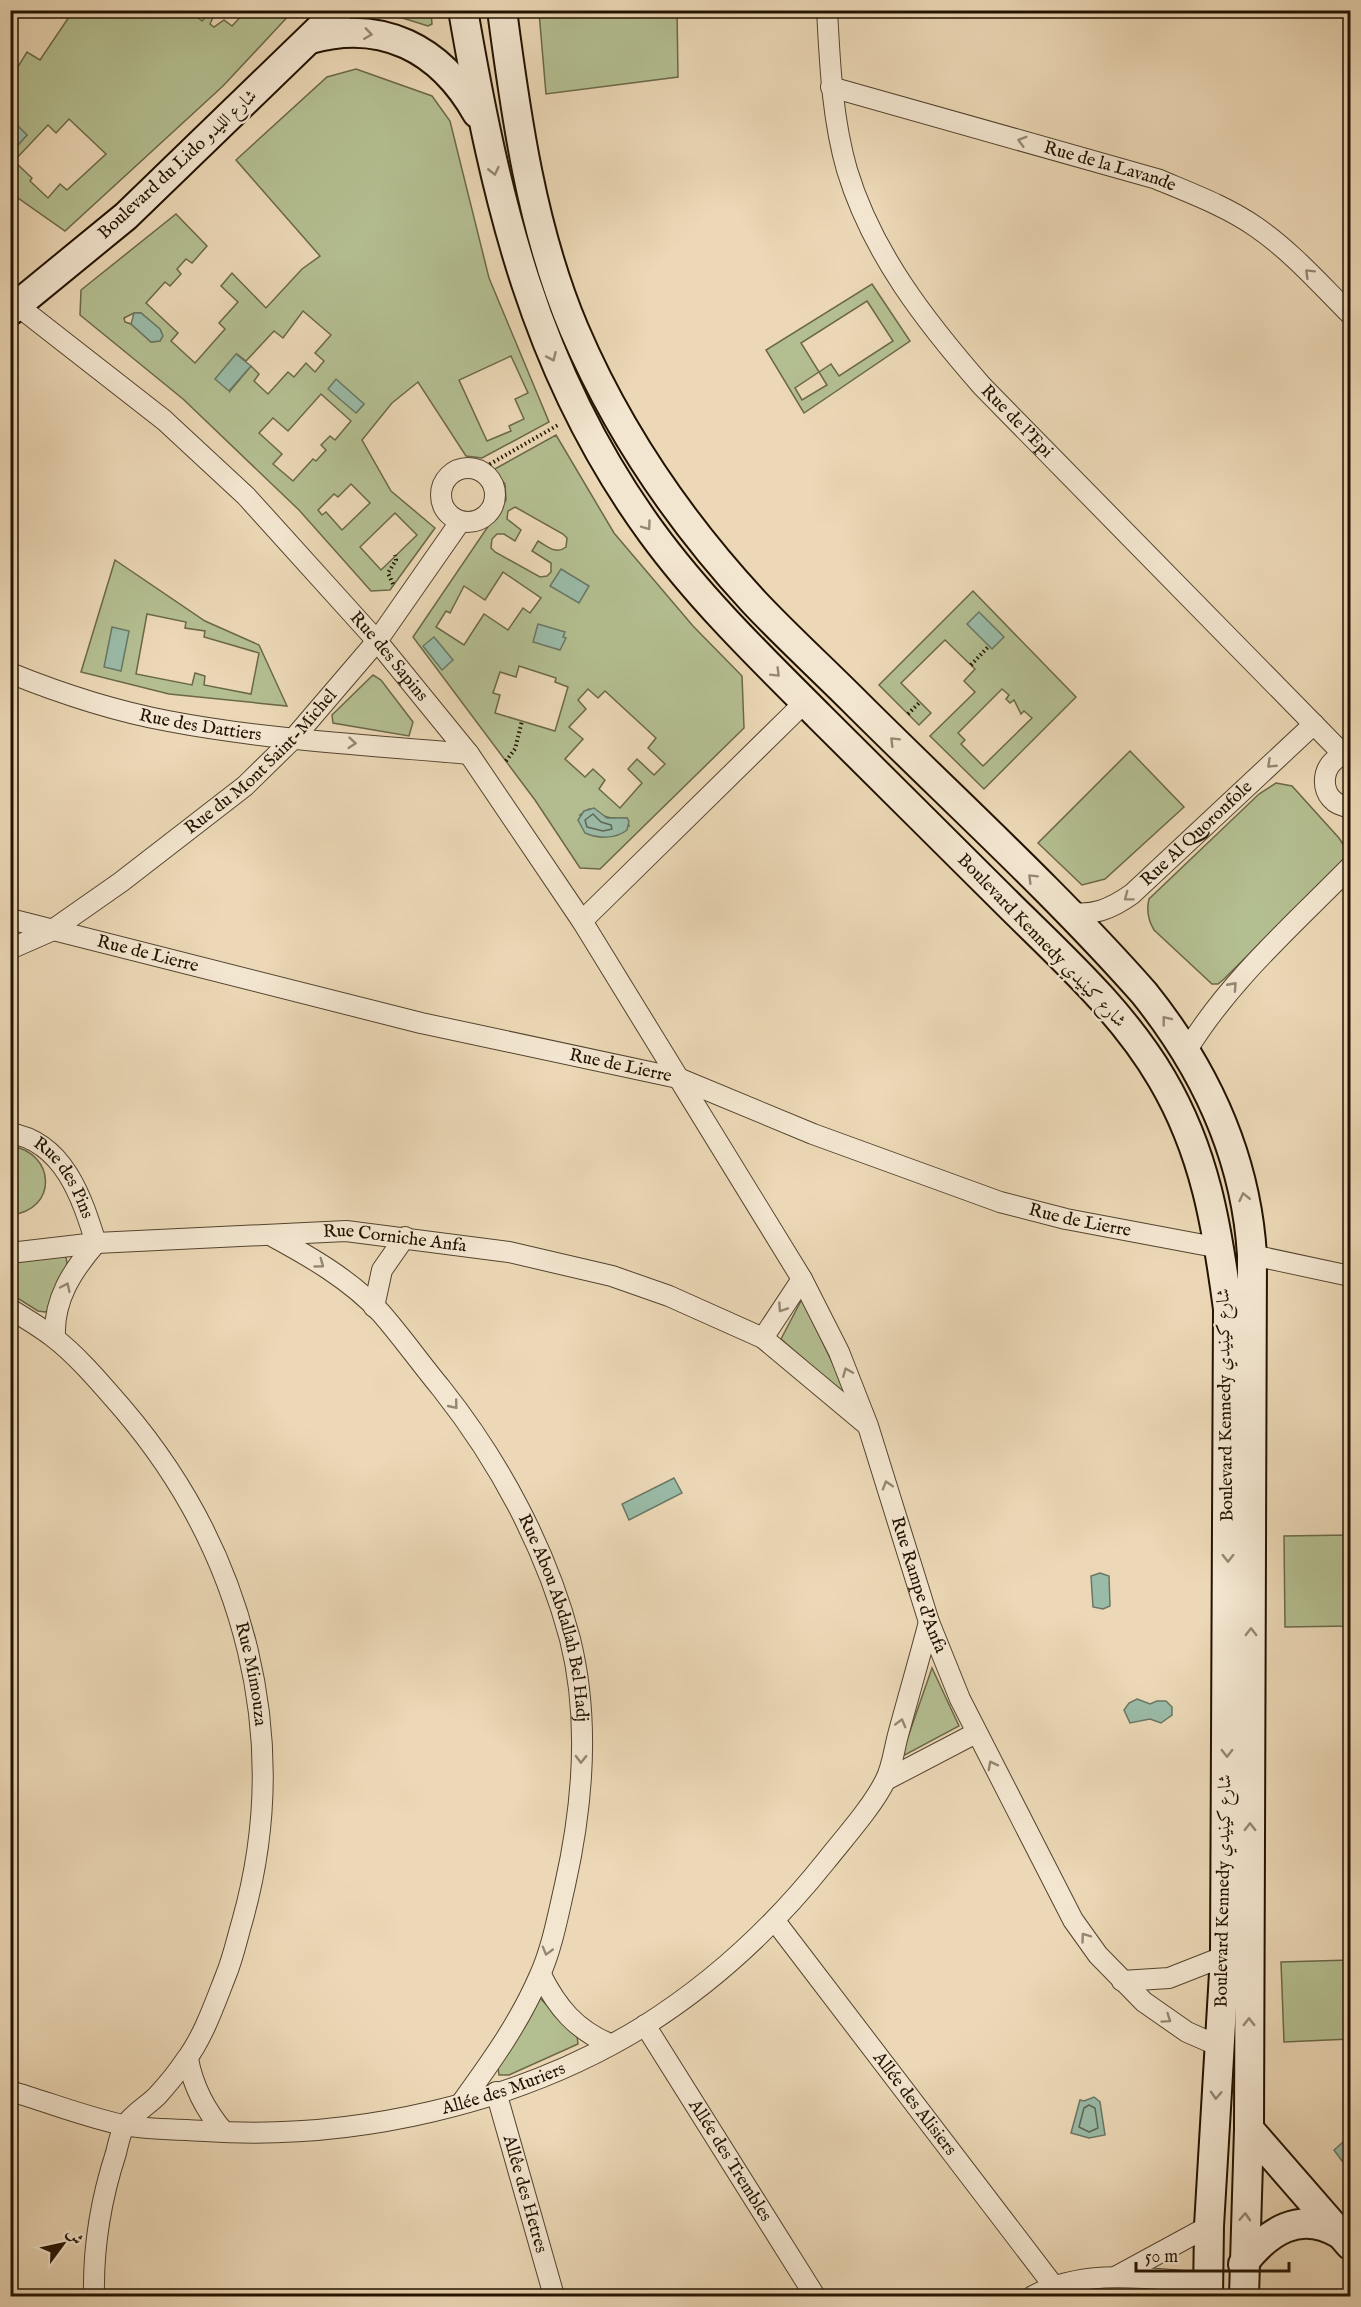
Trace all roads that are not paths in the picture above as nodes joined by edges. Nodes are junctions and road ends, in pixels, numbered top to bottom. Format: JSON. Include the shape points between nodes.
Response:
{"nodes":[{"id":1,"x":339,"y":10,"type":"edge"},
{"id":2,"x":462,"y":10,"type":"edge"},
{"id":3,"x":502,"y":10,"type":"edge"},
{"id":4,"x":827,"y":10,"type":"edge"},
{"id":5,"x":310,"y":39,"type":"junction"},
{"id":6,"x":831,"y":87,"type":"junction"},
{"id":7,"x":482,"y":123,"type":"junction"},
{"id":8,"x":14,"y":309,"type":"edge"},
{"id":9,"x":1350,"y":314,"type":"edge"},
{"id":10,"x":460,"y":522,"type":"junction"},
{"id":11,"x":377,"y":641,"type":"junction"},
{"id":12,"x":10,"y":673,"type":"edge"},
{"id":13,"x":805,"y":702,"type":"junction"},
{"id":14,"x":1314,"y":724,"type":"junction"},
{"id":15,"x":294,"y":738,"type":"junction"},
{"id":16,"x":469,"y":754,"type":"junction"},
{"id":17,"x":1347,"y":754,"type":"edge"},
{"id":18,"x":1350,"y":807,"type":"edge"},
{"id":19,"x":1350,"y":867,"type":"edge"},
{"id":20,"x":1066,"y":912,"type":"junction"},
{"id":21,"x":10,"y":919,"type":"edge"},
{"id":22,"x":582,"y":921,"type":"junction"},
{"id":23,"x":51,"y":931,"type":"junction"},
{"id":24,"x":10,"y":949,"type":"edge"},
{"id":25,"x":1187,"y":1050,"type":"junction"},
{"id":26,"x":678,"y":1078,"type":"junction"},
{"id":27,"x":10,"y":1133,"type":"edge"},
{"id":28,"x":270,"y":1235,"type":"junction"},
{"id":29,"x":405,"y":1237,"type":"junction"},
{"id":30,"x":96,"y":1243,"type":"junction"},
{"id":31,"x":1220,"y":1248,"type":"junction"},
{"id":32,"x":10,"y":1253,"type":"edge"},
{"id":33,"x":1252,"y":1255,"type":"junction"},
{"id":34,"x":1350,"y":1275,"type":"edge"},
{"id":35,"x":802,"y":1279,"type":"junction"},
{"id":36,"x":374,"y":1307,"type":"junction"},
{"id":37,"x":10,"y":1309,"type":"edge"},
{"id":38,"x":55,"y":1338,"type":"junction"},
{"id":39,"x":763,"y":1338,"type":"junction"},
{"id":40,"x":868,"y":1426,"type":"junction"},
{"id":41,"x":929,"y":1622,"type":"junction"},
{"id":42,"x":976,"y":1733,"type":"junction"},
{"id":43,"x":886,"y":1780,"type":"junction"},
{"id":44,"x":775,"y":1921,"type":"junction"},
{"id":45,"x":1237,"y":1959,"type":"junction"},
{"id":46,"x":541,"y":1975,"type":"junction"},
{"id":47,"x":1122,"y":1981,"type":"junction"},
{"id":48,"x":645,"y":2025,"type":"junction"},
{"id":49,"x":610,"y":2044,"type":"junction"},
{"id":50,"x":1219,"y":2046,"type":"junction"},
{"id":51,"x":188,"y":2059,"type":"junction"},
{"id":52,"x":10,"y":2091,"type":"edge"},
{"id":53,"x":496,"y":2092,"type":"junction"},
{"id":54,"x":462,"y":2102,"type":"junction"},
{"id":55,"x":125,"y":2125,"type":"junction"},
{"id":56,"x":1249,"y":2129,"type":"junction"},
{"id":57,"x":224,"y":2132,"type":"junction"},
{"id":58,"x":1209,"y":2226,"type":"junction"},
{"id":59,"x":1346,"y":2240,"type":"edge"},
{"id":60,"x":1243,"y":2264,"type":"junction"},
{"id":61,"x":1117,"y":2276,"type":"junction"},
{"id":62,"x":1053,"y":2285,"type":"junction"},
{"id":63,"x":1208,"y":2290,"type":"edge"},
{"id":64,"x":94,"y":2296,"type":"edge"},
{"id":65,"x":554,"y":2296,"type":"edge"},
{"id":66,"x":815,"y":2296,"type":"edge"},
{"id":67,"x":1033,"y":2296,"type":"edge"},
{"id":68,"x":1244,"y":2296,"type":"edge"}],
"edges":[{"from":1,"to":5,"type":"main road","name":"Boulevard du Lido شارع الليدو"},
{"from":2,"to":7,"type":"main road","name":"Boulevard Kennedy شارع كينيدي"},
{"from":20,"to":3,"type":"main road","name":"Boulevard Kennedy شارع كينيدي","one_way":true,"via":[[756,604],[691,528],[642,458],[574,329],[552,265],[524,153]]},
{"from":4,"to":6,"type":"street","name":"Rue de l'Epi"},
{"from":5,"to":7,"type":"main road","one_way":true,"via":[[354,32],[406,44],[442,66]]},
{"from":5,"to":8,"type":"main road","name":"Boulevard du Lido شارع الليدو","via":[[134,209]]},
{"from":9,"to":6,"type":"street","name":"Rue de la Lavande","one_way":true,"via":[[1287,251],[1255,226],[1207,200],[1157,179]]},
{"from":6,"to":14,"type":"street","name":"Rue de l'Epi","via":[[847,167],[867,222],[942,340],[982,386]]},
{"from":7,"to":13,"type":"main road","name":"Boulevard Kennedy شارع كينيدي","one_way":true,"via":[[513,246],[567,393],[637,512],[685,575]]},
{"from":8,"to":11,"type":"street","name":"Rue des Sapins","via":[[164,420],[209,460],[283,535]]},
{"from":10,"to":10,"type":"street","via":[[445,511],[441,502],[443,484],[465,468],[489,478],[494,486],[494,503],[485,517]]},
{"from":10,"to":11,"type":"street","name":"Rue du Mont Saint-Michel"},
{"from":11,"to":15,"type":"street","name":"Rue du Mont Saint-Michel"},
{"from":11,"to":16,"type":"street","name":"Rue des Sapins"},
{"from":12,"to":15,"type":"street","name":"Rue des Dattiers","via":[[64,695],[168,721]]},
{"from":13,"to":22,"type":"street"},
{"from":13,"to":31,"type":"main road","name":"Boulevard Kennedy شارع كينيدي","via":[[1081,977],[1133,1038],[1161,1076],[1193,1143],[1210,1195]]},
{"from":14,"to":17,"type":"street","name":"Rue de l'Epi"},
{"from":14,"to":20,"type":"street","name":"Rue Al Quoronfole","one_way":true,"via":[[1132,894],[1099,912]]},
{"from":15,"to":16,"type":"street","name":"Rue des Dattiers","one_way":true},
{"from":15,"to":23,"type":"street","name":"Rue du Mont Saint-Michel","via":[[245,786],[196,825]]},
{"from":16,"to":22,"type":"street","name":"Rue des Sapins"},
{"from":17,"to":18,"type":"street","via":[[1331,762],[1326,770],[1325,788],[1336,803]]},
{"from":25,"to":19,"type":"street","one_way":true,"via":[[1231,987]]},
{"from":25,"to":20,"type":"main road","name":"Boulevard Kennedy شارع كينيدي","one_way":true,"via":[[1144,993]]},
{"from":21,"to":23,"type":"street","name":"Rue de Lierre"},
{"from":22,"to":26,"type":"street","name":"Rue des Sapins"},
{"from":23,"to":24,"type":"street","name":"Rue du Mont Saint-Michel"},
{"from":23,"to":26,"type":"street","name":"Rue de Lierre","via":[[421,1023]]},
{"from":33,"to":25,"type":"main road","name":"Boulevard Kennedy شارع كينيدي","one_way":true,"via":[[1248,1213],[1232,1148]]},
{"from":26,"to":31,"type":"street","name":"Rue de Lierre","via":[[813,1134],[1000,1202],[1066,1219]]},
{"from":26,"to":35,"type":"street","name":"Rue Rampe d'Anfa"},
{"from":27,"to":30,"type":"street","name":"Rue des Pins","via":[[36,1142],[59,1162],[78,1192]]},
{"from":28,"to":29,"type":"street","name":"Rue Corniche Anfa","via":[[346,1231]]},
{"from":28,"to":30,"type":"street","name":"Rue Corniche Anfa"},
{"from":28,"to":36,"type":"street","name":"Rue Abou Abdallah Bel Hadj","one_way":true,"via":[[310,1257]]},
{"from":29,"to":36,"type":"street","via":[[382,1270]]},
{"from":29,"to":39,"type":"street","name":"Rue Corniche Anfa","via":[[509,1252],[612,1276],[669,1296]]},
{"from":30,"to":32,"type":"street","name":"Rue Corniche Anfa"},
{"from":38,"to":30,"type":"street","one_way":true,"via":[[54,1318],[59,1302],[76,1267]]},
{"from":31,"to":45,"type":"main road","name":"Boulevard Kennedy شارع كينيدي","one_way":true,"via":[[1228,1309]]},
{"from":33,"to":34,"type":"street"},
{"from":45,"to":33,"type":"main road","name":"Boulevard Kennedy شارع كينيدي","one_way":true},
{"from":35,"to":39,"type":"street","one_way":true},
{"from":40,"to":35,"type":"street","name":"Rue Rampe d'Anfa","one_way":true,"via":[[839,1352]]},
{"from":36,"to":46,"type":"street","name":"Rue Abou Abdallah Bel Hadj","one_way":true,"via":[[461,1414],[496,1465],[523,1518],[570,1640],[580,1710],[580,1792],[575,1840]]},
{"from":37,"to":38,"type":"street","name":"Rue Mimouza"},
{"from":38,"to":51,"type":"street","name":"Rue Mimouza","via":[[141,1430],[188,1498],[230,1586],[255,1685],[262,1799],[253,1878],[228,1972]]},
{"from":39,"to":40,"type":"street","name":"Rue Corniche Anfa"},
{"from":41,"to":40,"type":"street","name":"Rue Rampe d'Anfa","one_way":true},
{"from":41,"to":42,"type":"street","name":"Rue Rampe d'Anfa"},
{"from":43,"to":41,"type":"street","name":"Allée des Muriers","one_way":true},
{"from":42,"to":43,"type":"street","name":"Allée des Muriers"},
{"from":47,"to":42,"type":"street","name":"Rue Rampe d'Anfa","one_way":true,"via":[[1073,1920]]},
{"from":43,"to":44,"type":"street","name":"Allée des Muriers"},
{"from":44,"to":48,"type":"street","name":"Allée des Muriers","via":[[699,1987]]},
{"from":44,"to":62,"type":"street","name":"Allée des Alisiers"},
{"from":45,"to":47,"type":"street","via":[[1169,1978]]},
{"from":45,"to":50,"type":"main road","name":"Boulevard Kennedy شارع كينيدي"},
{"from":56,"to":45,"type":"main road","name":"Boulevard Kennedy شارع كينيدي","one_way":true},
{"from":46,"to":49,"type":"street","via":[[555,2002],[572,2021],[589,2036]]},
{"from":46,"to":54,"type":"street","name":"Rue Abou Abdallah Bel Hadj","via":[[518,2020]]},
{"from":47,"to":50,"type":"street","name":"Rue Rampe d'Anfa","one_way":true,"via":[[1169,2021]]},
{"from":48,"to":49,"type":"street","name":"Allée des Muriers"},
{"from":48,"to":66,"type":"street","name":"Allée des Trembles"},
{"from":49,"to":53,"type":"street","name":"Allée des Muriers"},
{"from":50,"to":58,"type":"main road","name":"Boulevard Kennedy شارع كينيدي","one_way":true},
{"from":51,"to":55,"type":"street","name":"Rue Mimouza","via":[[157,2096]]},
{"from":51,"to":57,"type":"street","via":[[209,2115]]},
{"from":52,"to":55,"type":"street","name":"Allée des Muriers"},
{"from":53,"to":54,"type":"street","name":"Allée des Muriers"},
{"from":53,"to":65,"type":"street","name":"Allêe des Hetres"},
{"from":54,"to":57,"type":"street","name":"Allée des Muriers","via":[[335,2129]]},
{"from":55,"to":57,"type":"street","name":"Allée des Muriers"},
{"from":55,"to":64,"type":"street","name":"Rue Mimouza","via":[[100,2215]]},
{"from":56,"to":59,"type":"main road"},
{"from":60,"to":56,"type":"main road","name":"Boulevard Kennedy شارع كينيدي","one_way":true},
{"from":58,"to":61,"type":"street"},
{"from":58,"to":63,"type":"main road","name":"Boulevard Kennedy شارع كينيدي"},
{"from":59,"to":60,"type":"main road","via":[[1322,2225],[1291,2226],[1262,2241]]},
{"from":60,"to":68,"type":"main road","name":"Boulevard Kennedy شارع كينيدي"},
{"from":61,"to":62,"type":"street"},
{"from":61,"to":63,"type":"street"},
{"from":62,"to":67,"type":"street"}]}
